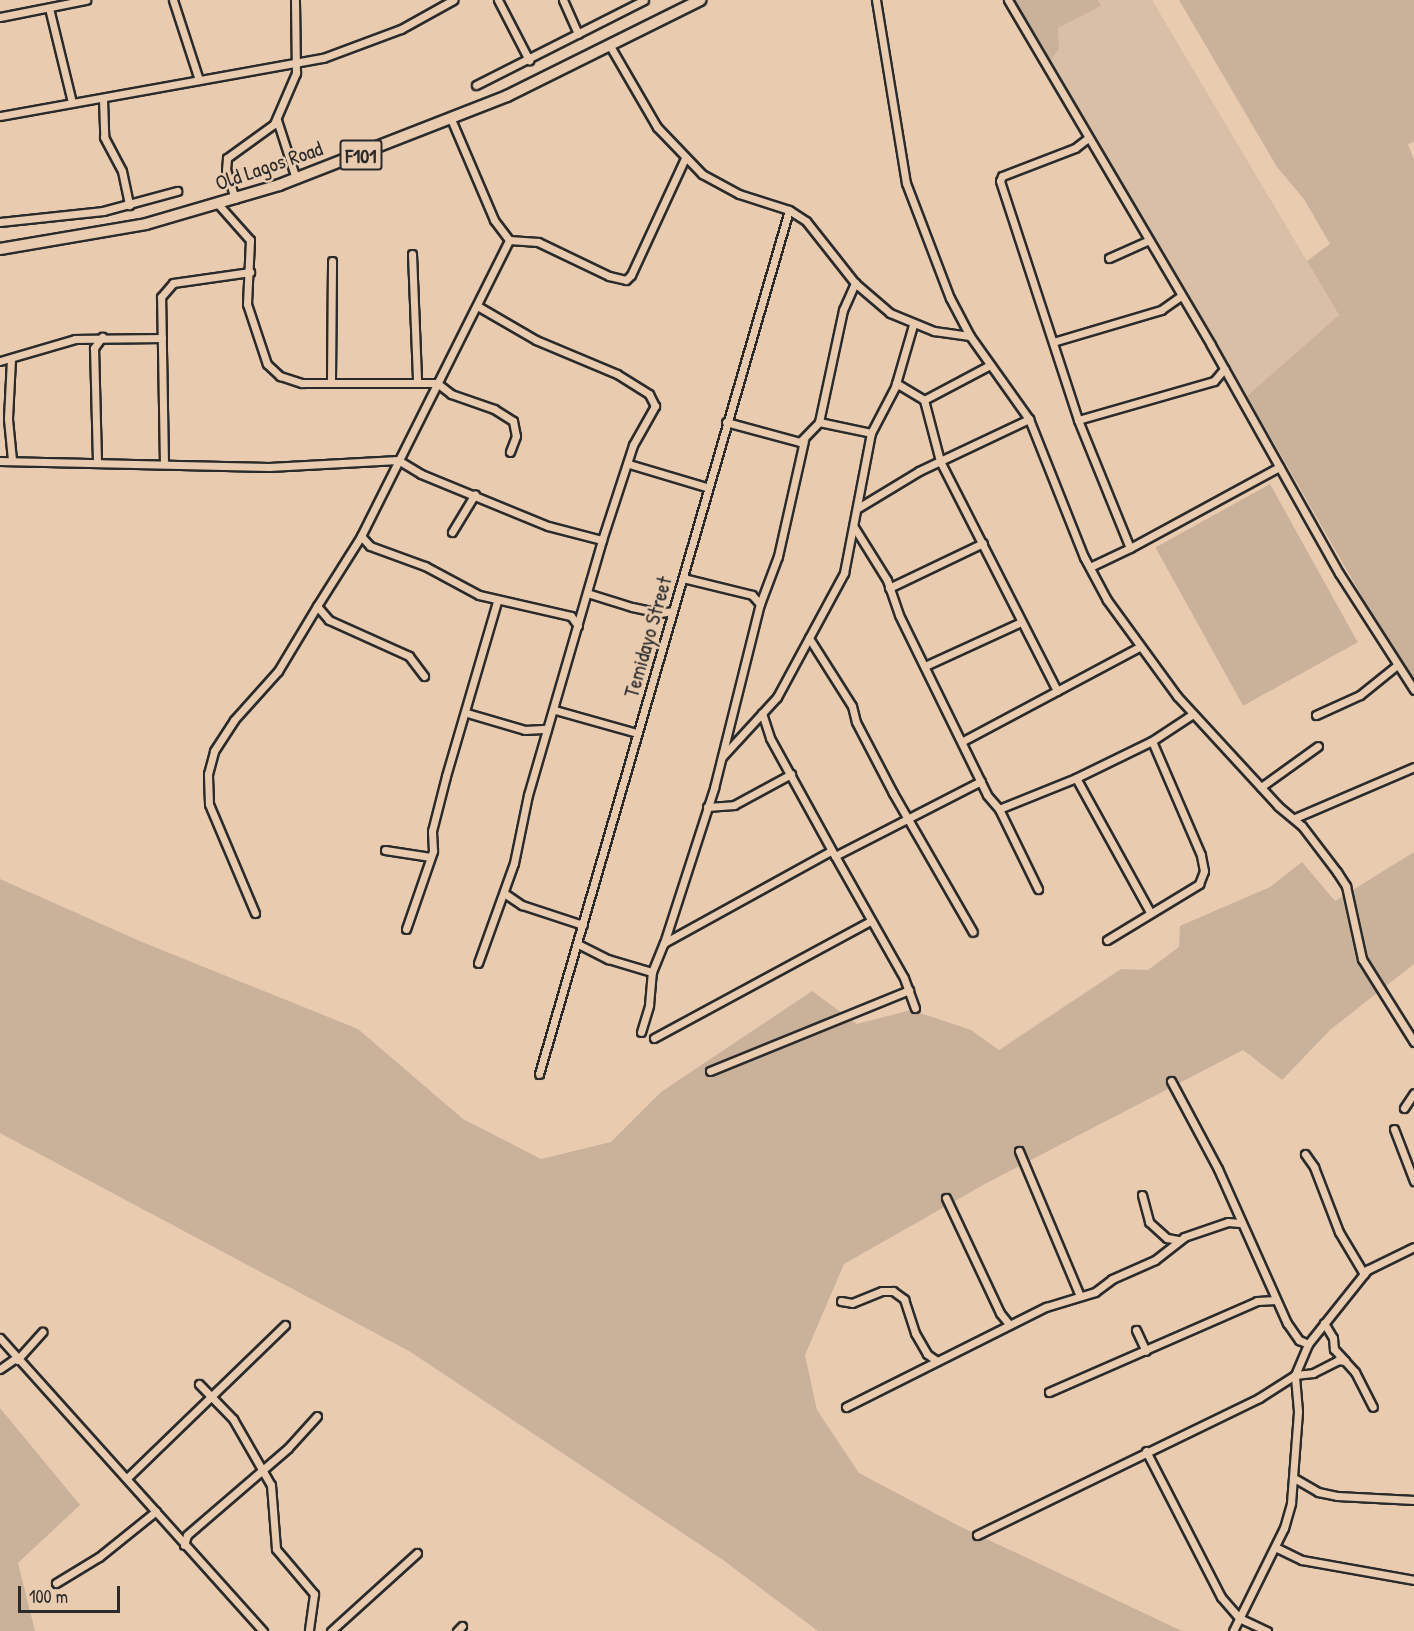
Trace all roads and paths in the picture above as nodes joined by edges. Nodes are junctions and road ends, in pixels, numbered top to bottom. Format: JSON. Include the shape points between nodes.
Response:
{"nodes":[{"id":1,"x":86,"y":0,"type":"edge"},
{"id":2,"x":173,"y":0,"type":"edge"},
{"id":3,"x":295,"y":0,"type":"edge"},
{"id":4,"x":453,"y":0,"type":"edge"},
{"id":5,"x":498,"y":0,"type":"edge"},
{"id":6,"x":562,"y":0,"type":"edge"},
{"id":7,"x":645,"y":0,"type":"edge"},
{"id":8,"x":700,"y":0,"type":"edge"},
{"id":9,"x":876,"y":0,"type":"edge"},
{"id":10,"x":1008,"y":0,"type":"edge"},
{"id":11,"x":75,"y":2,"type":"edge"},
{"id":12,"x":49,"y":8,"type":"junction"},
{"id":13,"x":0,"y":18,"type":"edge"},
{"id":14,"x":578,"y":34,"type":"junction"},
{"id":15,"x":610,"y":46,"type":"junction"},
{"id":16,"x":529,"y":60,"type":"junction"},
{"id":17,"x":298,"y":63,"type":"junction"},
{"id":18,"x":199,"y":80,"type":"junction"},
{"id":19,"x":476,"y":86,"type":"dead end"},
{"id":20,"x":103,"y":99,"type":"junction"},
{"id":21,"x":72,"y":102,"type":"junction"},
{"id":22,"x":0,"y":116,"type":"edge"},
{"id":23,"x":451,"y":119,"type":"junction"},
{"id":24,"x":277,"y":120,"type":"junction"},
{"id":25,"x":1088,"y":138,"type":"junction"},
{"id":26,"x":685,"y":158,"type":"junction"},
{"id":27,"x":296,"y":179,"type":"junction"},
{"id":28,"x":177,"y":190,"type":"dead end"},
{"id":29,"x":235,"y":199,"type":"junction"},
{"id":30,"x":218,"y":204,"type":"junction"},
{"id":31,"x":129,"y":205,"type":"junction"},
{"id":32,"x":789,"y":210,"type":"junction"},
{"id":33,"x":0,"y":222,"type":"edge"},
{"id":34,"x":509,"y":240,"type":"junction"},
{"id":35,"x":1147,"y":241,"type":"junction"},
{"id":36,"x":0,"y":249,"type":"edge"},
{"id":37,"x":412,"y":254,"type":"dead end"},
{"id":38,"x":1109,"y":258,"type":"dead end"},
{"id":39,"x":332,"y":261,"type":"dead end"},
{"id":40,"x":250,"y":272,"type":"junction"},
{"id":41,"x":855,"y":283,"type":"junction"},
{"id":42,"x":1181,"y":296,"type":"junction"},
{"id":43,"x":478,"y":307,"type":"junction"},
{"id":44,"x":913,"y":325,"type":"junction"},
{"id":45,"x":970,"y":336,"type":"junction"},
{"id":46,"x":102,"y":337,"type":"junction"},
{"id":47,"x":162,"y":338,"type":"junction"},
{"id":48,"x":1053,"y":342,"type":"junction"},
{"id":49,"x":11,"y":359,"type":"junction"},
{"id":50,"x":0,"y":361,"type":"edge"},
{"id":51,"x":990,"y":365,"type":"junction"},
{"id":52,"x":1224,"y":369,"type":"junction"},
{"id":53,"x":331,"y":380,"type":"junction"},
{"id":54,"x":417,"y":381,"type":"junction"},
{"id":55,"x":437,"y":383,"type":"junction"},
{"id":56,"x":896,"y":383,"type":"junction"},
{"id":57,"x":924,"y":400,"type":"junction"},
{"id":58,"x":1029,"y":419,"type":"junction"},
{"id":59,"x":1078,"y":420,"type":"junction"},
{"id":60,"x":819,"y":422,"type":"junction"},
{"id":61,"x":726,"y":423,"type":"junction"},
{"id":62,"x":871,"y":433,"type":"junction"},
{"id":63,"x":804,"y":441,"type":"junction"},
{"id":64,"x":510,"y":452,"type":"dead end"},
{"id":65,"x":12,"y":460,"type":"junction"},
{"id":66,"x":398,"y":460,"type":"junction"},
{"id":67,"x":0,"y":461,"type":"edge"},
{"id":68,"x":97,"y":461,"type":"junction"},
{"id":69,"x":940,"y":461,"type":"junction"},
{"id":70,"x":164,"y":464,"type":"junction"},
{"id":71,"x":629,"y":464,"type":"junction"},
{"id":72,"x":1279,"y":467,"type":"junction"},
{"id":73,"x":706,"y":487,"type":"junction"},
{"id":74,"x":475,"y":494,"type":"junction"},
{"id":75,"x":858,"y":508,"type":"junction"},
{"id":76,"x":854,"y":527,"type":"junction"},
{"id":77,"x":452,"y":532,"type":"dead end"},
{"id":78,"x":361,"y":536,"type":"junction"},
{"id":79,"x":602,"y":540,"type":"junction"},
{"id":80,"x":983,"y":543,"type":"junction"},
{"id":81,"x":1130,"y":548,"type":"junction"},
{"id":82,"x":1090,"y":567,"type":"junction"},
{"id":83,"x":683,"y":578,"type":"junction"},
{"id":84,"x":889,"y":588,"type":"junction"},
{"id":85,"x":587,"y":593,"type":"junction"},
{"id":86,"x":497,"y":602,"type":"junction"},
{"id":87,"x":760,"y":604,"type":"junction"},
{"id":88,"x":317,"y":606,"type":"junction"},
{"id":89,"x":584,"y":606,"type":"junction"},
{"id":90,"x":673,"y":611,"type":"junction"},
{"id":91,"x":572,"y":616,"type":"junction"},
{"id":92,"x":1021,"y":622,"type":"junction"},
{"id":93,"x":578,"y":626,"type":"junction"},
{"id":94,"x":809,"y":638,"type":"junction"},
{"id":95,"x":1139,"y":646,"type":"junction"},
{"id":96,"x":925,"y":666,"type":"junction"},
{"id":97,"x":1396,"y":666,"type":"junction"},
{"id":98,"x":424,"y":676,"type":"dead end"},
{"id":99,"x":1414,"y":690,"type":"edge"},
{"id":100,"x":1057,"y":691,"type":"junction"},
{"id":101,"x":555,"y":710,"type":"junction"},
{"id":102,"x":467,"y":713,"type":"junction"},
{"id":103,"x":762,"y":713,"type":"junction"},
{"id":104,"x":1193,"y":714,"type":"junction"},
{"id":105,"x":1316,"y":715,"type":"dead end"},
{"id":106,"x":547,"y":729,"type":"junction"},
{"id":107,"x":637,"y":733,"type":"junction"},
{"id":108,"x":963,"y":741,"type":"junction"},
{"id":109,"x":1152,"y":741,"type":"junction"},
{"id":110,"x":1318,"y":746,"type":"dead end"},
{"id":111,"x":722,"y":758,"type":"junction"},
{"id":112,"x":1414,"y":766,"type":"edge"},
{"id":113,"x":791,"y":774,"type":"junction"},
{"id":114,"x":1076,"y":778,"type":"junction"},
{"id":115,"x":981,"y":782,"type":"junction"},
{"id":116,"x":1261,"y":787,"type":"junction"},
{"id":117,"x":707,"y":807,"type":"junction"},
{"id":118,"x":999,"y":809,"type":"junction"},
{"id":119,"x":910,"y":818,"type":"junction"},
{"id":120,"x":1295,"y":818,"type":"junction"},
{"id":121,"x":385,"y":850,"type":"dead end"},
{"id":122,"x":833,"y":854,"type":"junction"},
{"id":123,"x":430,"y":857,"type":"junction"},
{"id":124,"x":1038,"y":889,"type":"dead end"},
{"id":125,"x":504,"y":893,"type":"junction"},
{"id":126,"x":1150,"y":912,"type":"junction"},
{"id":127,"x":255,"y":913,"type":"dead end"},
{"id":128,"x":870,"y":921,"type":"junction"},
{"id":129,"x":583,"y":925,"type":"junction"},
{"id":130,"x":406,"y":929,"type":"dead end"},
{"id":131,"x":972,"y":932,"type":"dead end"},
{"id":132,"x":1107,"y":940,"type":"dead end"},
{"id":133,"x":664,"y":943,"type":"junction"},
{"id":134,"x":578,"y":945,"type":"junction"},
{"id":135,"x":478,"y":963,"type":"dead end"},
{"id":136,"x":652,"y":972,"type":"junction"},
{"id":137,"x":909,"y":990,"type":"junction"},
{"id":138,"x":915,"y":1008,"type":"dead end"},
{"id":139,"x":641,"y":1032,"type":"dead end"},
{"id":140,"x":654,"y":1038,"type":"dead end"},
{"id":141,"x":1414,"y":1042,"type":"edge"},
{"id":142,"x":710,"y":1071,"type":"dead end"},
{"id":143,"x":539,"y":1074,"type":"dead end"},
{"id":144,"x":1171,"y":1081,"type":"dead end"},
{"id":145,"x":1414,"y":1093,"type":"edge"},
{"id":146,"x":1404,"y":1108,"type":"dead end"},
{"id":147,"x":1394,"y":1129,"type":"dead end"},
{"id":148,"x":1018,"y":1150,"type":"dead end"},
{"id":149,"x":1305,"y":1154,"type":"dead end"},
{"id":150,"x":1414,"y":1181,"type":"edge"},
{"id":151,"x":1142,"y":1195,"type":"dead end"},
{"id":152,"x":946,"y":1198,"type":"dead end"},
{"id":153,"x":1240,"y":1223,"type":"junction"},
{"id":154,"x":1178,"y":1240,"type":"junction"},
{"id":155,"x":1414,"y":1247,"type":"edge"},
{"id":156,"x":1364,"y":1274,"type":"junction"},
{"id":157,"x":1079,"y":1294,"type":"junction"},
{"id":158,"x":1276,"y":1300,"type":"junction"},
{"id":159,"x":841,"y":1301,"type":"dead end"},
{"id":160,"x":1324,"y":1323,"type":"junction"},
{"id":161,"x":1009,"y":1324,"type":"junction"},
{"id":162,"x":285,"y":1325,"type":"dead end"},
{"id":163,"x":1136,"y":1330,"type":"dead end"},
{"id":164,"x":42,"y":1332,"type":"dead end"},
{"id":165,"x":0,"y":1338,"type":"edge"},
{"id":166,"x":1308,"y":1344,"type":"junction"},
{"id":167,"x":1146,"y":1351,"type":"junction"},
{"id":168,"x":16,"y":1359,"type":"junction"},
{"id":169,"x":937,"y":1361,"type":"junction"},
{"id":170,"x":1345,"y":1361,"type":"junction"},
{"id":171,"x":0,"y":1369,"type":"edge"},
{"id":172,"x":1295,"y":1375,"type":"junction"},
{"id":173,"x":199,"y":1384,"type":"dead end"},
{"id":174,"x":1048,"y":1392,"type":"dead end"},
{"id":175,"x":209,"y":1397,"type":"junction"},
{"id":176,"x":846,"y":1407,"type":"dead end"},
{"id":177,"x":1373,"y":1407,"type":"dead end"},
{"id":178,"x":317,"y":1416,"type":"dead end"},
{"id":179,"x":1146,"y":1451,"type":"junction"},
{"id":180,"x":262,"y":1469,"type":"junction"},
{"id":181,"x":127,"y":1478,"type":"junction"},
{"id":182,"x":1294,"y":1478,"type":"junction"},
{"id":183,"x":1414,"y":1500,"type":"edge"},
{"id":184,"x":156,"y":1510,"type":"junction"},
{"id":185,"x":977,"y":1534,"type":"dead end"},
{"id":186,"x":176,"y":1535,"type":"junction"},
{"id":187,"x":187,"y":1535,"type":"junction"},
{"id":188,"x":184,"y":1545,"type":"junction"},
{"id":189,"x":1275,"y":1547,"type":"junction"},
{"id":190,"x":417,"y":1553,"type":"dead end"},
{"id":191,"x":1414,"y":1580,"type":"edge"},
{"id":192,"x":56,"y":1583,"type":"dead end"},
{"id":193,"x":1239,"y":1618,"type":"junction"},
{"id":194,"x":263,"y":1631,"type":"edge"},
{"id":195,"x":309,"y":1631,"type":"edge"},
{"id":196,"x":331,"y":1631,"type":"edge"},
{"id":197,"x":1233,"y":1631,"type":"edge"},
{"id":198,"x":1267,"y":1631,"type":"edge"}],
"edges":[{"from":1,"to":11,"type":"street"},
{"from":2,"to":18,"type":"street"},
{"from":3,"to":17,"type":"street"},
{"from":4,"to":17,"type":"street","via":[[379,38]]},
{"from":5,"to":16,"type":"street"},
{"from":6,"to":14,"type":"street"},
{"from":7,"to":14,"type":"street"},
{"from":8,"to":15,"type":"main road","name":"Old Lagos Road","number":"F101"},
{"from":9,"to":45,"type":"street","via":[[906,183],[928,247]]},
{"from":10,"to":25,"type":"street"},
{"from":11,"to":12,"type":"street"},
{"from":12,"to":13,"type":"street"},
{"from":12,"to":21,"type":"street"},
{"from":14,"to":16,"type":"street"},
{"from":15,"to":23,"type":"main road","name":"Old Lagos Road","number":"F101"},
{"from":15,"to":26,"type":"street","via":[[657,127]]},
{"from":16,"to":19,"type":"street"},
{"from":17,"to":18,"type":"street"},
{"from":17,"to":24,"type":"street"},
{"from":18,"to":20,"type":"street"},
{"from":20,"to":21,"type":"street"},
{"from":20,"to":31,"type":"street","via":[[104,137],[122,171]]},
{"from":21,"to":22,"type":"street"},
{"from":23,"to":27,"type":"main road","name":"Old Lagos Road","number":"F101"},
{"from":23,"to":34,"type":"street","via":[[479,189]]},
{"from":24,"to":27,"type":"street"},
{"from":24,"to":29,"type":"street","via":[[267,132],[227,158],[226,170]]},
{"from":25,"to":35,"type":"street"},
{"from":25,"to":48,"type":"street","via":[[1075,148],[1002,176],[1000,181]]},
{"from":26,"to":32,"type":"street","via":[[713,181]]},
{"from":26,"to":34,"type":"street","via":[[626,280],[609,276],[538,242]]},
{"from":27,"to":29,"type":"main road","name":"Old Lagos Road","number":"F101"},
{"from":28,"to":31,"type":"street"},
{"from":29,"to":30,"type":"main road","name":"Old Lagos Road","number":"F101"},
{"from":30,"to":36,"type":"main road","name":"Old Lagos Road","number":"F101","via":[[147,224]]},
{"from":30,"to":40,"type":"street","via":[[250,240]]},
{"from":31,"to":33,"type":"street"},
{"from":32,"to":41,"type":"street","via":[[806,221]]},
{"from":32,"to":61,"type":"street","name":"Temidayo Street"},
{"from":34,"to":43,"type":"street"},
{"from":35,"to":38,"type":"street"},
{"from":35,"to":42,"type":"street"},
{"from":37,"to":54,"type":"street"},
{"from":39,"to":53,"type":"street"},
{"from":40,"to":47,"type":"street","via":[[173,283],[161,297]]},
{"from":40,"to":53,"type":"street","via":[[247,304],[267,364],[280,376],[302,383]]},
{"from":41,"to":44,"type":"street","via":[[890,313]]},
{"from":41,"to":60,"type":"street","via":[[843,310]]},
{"from":42,"to":48,"type":"street","via":[[1161,310]]},
{"from":42,"to":52,"type":"street"},
{"from":43,"to":55,"type":"street"},
{"from":43,"to":71,"type":"street","via":[[536,340],[617,374],[653,398],[654,408],[633,445]]},
{"from":44,"to":45,"type":"street"},
{"from":44,"to":56,"type":"street"},
{"from":45,"to":51,"type":"street"},
{"from":46,"to":47,"type":"street"},
{"from":46,"to":49,"type":"street","via":[[75,339]]},
{"from":46,"to":68,"type":"street","via":[[94,348]]},
{"from":47,"to":70,"type":"street"},
{"from":48,"to":59,"type":"street"},
{"from":49,"to":50,"type":"street"},
{"from":49,"to":65,"type":"street","via":[[8,419]]},
{"from":51,"to":57,"type":"street"},
{"from":51,"to":58,"type":"street"},
{"from":52,"to":59,"type":"street","via":[[1214,381]]},
{"from":52,"to":72,"type":"street"},
{"from":53,"to":54,"type":"street"},
{"from":54,"to":55,"type":"street"},
{"from":55,"to":64,"type":"street","via":[[451,394],[494,409],[513,421],[516,436]]},
{"from":55,"to":66,"type":"street"},
{"from":56,"to":57,"type":"street"},
{"from":56,"to":62,"type":"street"},
{"from":57,"to":69,"type":"street"},
{"from":58,"to":69,"type":"street"},
{"from":58,"to":82,"type":"street"},
{"from":59,"to":81,"type":"street"},
{"from":60,"to":62,"type":"street"},
{"from":60,"to":63,"type":"street"},
{"from":61,"to":63,"type":"street"},
{"from":61,"to":73,"type":"street","name":"Temidayo Street"},
{"from":62,"to":75,"type":"street"},
{"from":63,"to":87,"type":"street","via":[[778,556]]},
{"from":65,"to":67,"type":"street"},
{"from":65,"to":68,"type":"street"},
{"from":66,"to":70,"type":"street","via":[[269,467]]},
{"from":66,"to":74,"type":"street","via":[[421,474]]},
{"from":66,"to":78,"type":"street"},
{"from":68,"to":70,"type":"street"},
{"from":69,"to":75,"type":"street"},
{"from":69,"to":80,"type":"street"},
{"from":71,"to":73,"type":"street"},
{"from":71,"to":79,"type":"street"},
{"from":72,"to":81,"type":"street"},
{"from":72,"to":97,"type":"street"},
{"from":73,"to":83,"type":"street","name":"Temidayo Street"},
{"from":74,"to":77,"type":"street"},
{"from":74,"to":79,"type":"street","via":[[548,526]]},
{"from":75,"to":76,"type":"street"},
{"from":76,"to":84,"type":"street"},
{"from":76,"to":94,"type":"street","via":[[844,573]]},
{"from":78,"to":86,"type":"street","via":[[383,553],[425,566]]},
{"from":78,"to":88,"type":"street"},
{"from":79,"to":85,"type":"street"},
{"from":80,"to":84,"type":"street"},
{"from":80,"to":92,"type":"street"},
{"from":81,"to":82,"type":"street"},
{"from":82,"to":95,"type":"street"},
{"from":83,"to":87,"type":"street","via":[[752,596]]},
{"from":83,"to":90,"type":"street","name":"Temidayo Street"},
{"from":84,"to":96,"type":"street"},
{"from":85,"to":89,"type":"street"},
{"from":85,"to":90,"type":"street","via":[[641,609]]},
{"from":86,"to":91,"type":"street","via":[[510,600]]},
{"from":86,"to":102,"type":"street"},
{"from":87,"to":111,"type":"street"},
{"from":88,"to":98,"type":"street","via":[[329,620],[409,656]]},
{"from":88,"to":127,"type":"street","via":[[279,671],[234,720],[214,751],[208,774],[209,804]]},
{"from":89,"to":91,"type":"street"},
{"from":89,"to":93,"type":"street"},
{"from":90,"to":107,"type":"street","name":"Temidayo Street"},
{"from":91,"to":93,"type":"street"},
{"from":92,"to":96,"type":"street"},
{"from":92,"to":100,"type":"street"},
{"from":93,"to":101,"type":"street"},
{"from":94,"to":103,"type":"street","via":[[777,697]]},
{"from":94,"to":119,"type":"street","via":[[852,706],[856,722]]},
{"from":95,"to":100,"type":"street"},
{"from":95,"to":104,"type":"street"},
{"from":96,"to":108,"type":"street"},
{"from":97,"to":99,"type":"street"},
{"from":97,"to":105,"type":"street","via":[[1360,695]]},
{"from":100,"to":108,"type":"street"},
{"from":101,"to":106,"type":"street"},
{"from":101,"to":107,"type":"street"},
{"from":102,"to":106,"type":"street","via":[[525,730]]},
{"from":102,"to":123,"type":"street","via":[[446,776]]},
{"from":103,"to":111,"type":"street"},
{"from":103,"to":113,"type":"street","via":[[764,726]]},
{"from":104,"to":109,"type":"street"},
{"from":104,"to":116,"type":"street"},
{"from":106,"to":125,"type":"street"},
{"from":107,"to":129,"type":"street","name":"Temidayo Street"},
{"from":108,"to":115,"type":"street"},
{"from":109,"to":114,"type":"street"},
{"from":109,"to":126,"type":"street","via":[[1201,855],[1204,871],[1199,884]]},
{"from":110,"to":116,"type":"street"},
{"from":111,"to":117,"type":"street"},
{"from":112,"to":120,"type":"street"},
{"from":113,"to":117,"type":"street","via":[[734,805]]},
{"from":113,"to":122,"type":"street"},
{"from":114,"to":118,"type":"street"},
{"from":114,"to":126,"type":"street"},
{"from":115,"to":118,"type":"street"},
{"from":115,"to":119,"type":"street"},
{"from":116,"to":120,"type":"street"},
{"from":117,"to":133,"type":"street"},
{"from":118,"to":124,"type":"street"},
{"from":119,"to":122,"type":"street"},
{"from":119,"to":131,"type":"street"},
{"from":120,"to":141,"type":"street","via":[[1346,886],[1362,959]]},
{"from":121,"to":123,"type":"street"},
{"from":122,"to":128,"type":"street","via":[[842,874],[856,888]]},
{"from":122,"to":133,"type":"street"},
{"from":123,"to":130,"type":"street"},
{"from":125,"to":129,"type":"street","via":[[522,905]]},
{"from":125,"to":135,"type":"street"},
{"from":126,"to":132,"type":"street"},
{"from":128,"to":137,"type":"street"},
{"from":128,"to":140,"type":"street"},
{"from":129,"to":134,"type":"street","name":"Temidayo Street"},
{"from":133,"to":136,"type":"street"},
{"from":134,"to":136,"type":"street"},
{"from":134,"to":143,"type":"street","name":"Temidayo Street"},
{"from":136,"to":139,"type":"street"},
{"from":137,"to":138,"type":"street"},
{"from":137,"to":142,"type":"street"},
{"from":144,"to":153,"type":"street","via":[[1215,1162]]},
{"from":145,"to":146,"type":"street"},
{"from":147,"to":150,"type":"street"},
{"from":148,"to":157,"type":"street"},
{"from":149,"to":156,"type":"street","via":[[1340,1232]]},
{"from":151,"to":154,"type":"street","via":[[1149,1222],[1167,1238]]},
{"from":152,"to":161,"type":"street","via":[[1000,1313]]},
{"from":153,"to":154,"type":"street","via":[[1228,1222]]},
{"from":153,"to":158,"type":"street"},
{"from":154,"to":157,"type":"street","via":[[1140,1269],[1112,1279],[1095,1292]]},
{"from":155,"to":156,"type":"street","via":[[1380,1260]]},
{"from":156,"to":160,"type":"street"},
{"from":157,"to":161,"type":"street"},
{"from":158,"to":166,"type":"street","via":[[1291,1329]]},
{"from":158,"to":167,"type":"street","via":[[1257,1301]]},
{"from":159,"to":169,"type":"street","via":[[852,1303],[882,1291],[893,1291],[904,1299],[915,1333],[927,1354]]},
{"from":160,"to":166,"type":"street"},
{"from":160,"to":170,"type":"street","via":[[1333,1338],[1334,1349]]},
{"from":161,"to":169,"type":"street"},
{"from":162,"to":175,"type":"street"},
{"from":163,"to":167,"type":"street"},
{"from":164,"to":168,"type":"street"},
{"from":165,"to":168,"type":"street"},
{"from":166,"to":172,"type":"street"},
{"from":167,"to":174,"type":"street"},
{"from":168,"to":171,"type":"street"},
{"from":168,"to":181,"type":"street"},
{"from":169,"to":176,"type":"street"},
{"from":170,"to":172,"type":"street"},
{"from":170,"to":177,"type":"street"},
{"from":172,"to":179,"type":"street","via":[[1259,1398]]},
{"from":172,"to":182,"type":"street","via":[[1298,1411]]},
{"from":173,"to":175,"type":"street"},
{"from":175,"to":180,"type":"street","via":[[233,1419]]},
{"from":175,"to":181,"type":"street"},
{"from":178,"to":180,"type":"street"},
{"from":179,"to":185,"type":"street"},
{"from":179,"to":193,"type":"street","via":[[1221,1596]]},
{"from":180,"to":187,"type":"street"},
{"from":180,"to":195,"type":"street","via":[[273,1493],[276,1549],[314,1594]]},
{"from":181,"to":184,"type":"street"},
{"from":182,"to":183,"type":"street","via":[[1318,1492],[1337,1496]]},
{"from":182,"to":189,"type":"street","via":[[1286,1520]]},
{"from":184,"to":186,"type":"street"},
{"from":184,"to":192,"type":"street","via":[[99,1557]]},
{"from":186,"to":187,"type":"street"},
{"from":186,"to":188,"type":"street"},
{"from":187,"to":188,"type":"street"},
{"from":188,"to":194,"type":"street"},
{"from":189,"to":191,"type":"street","via":[[1302,1560]]},
{"from":189,"to":193,"type":"street"},
{"from":190,"to":196,"type":"street"},
{"from":193,"to":197,"type":"street"},
{"from":193,"to":198,"type":"street"}]}
